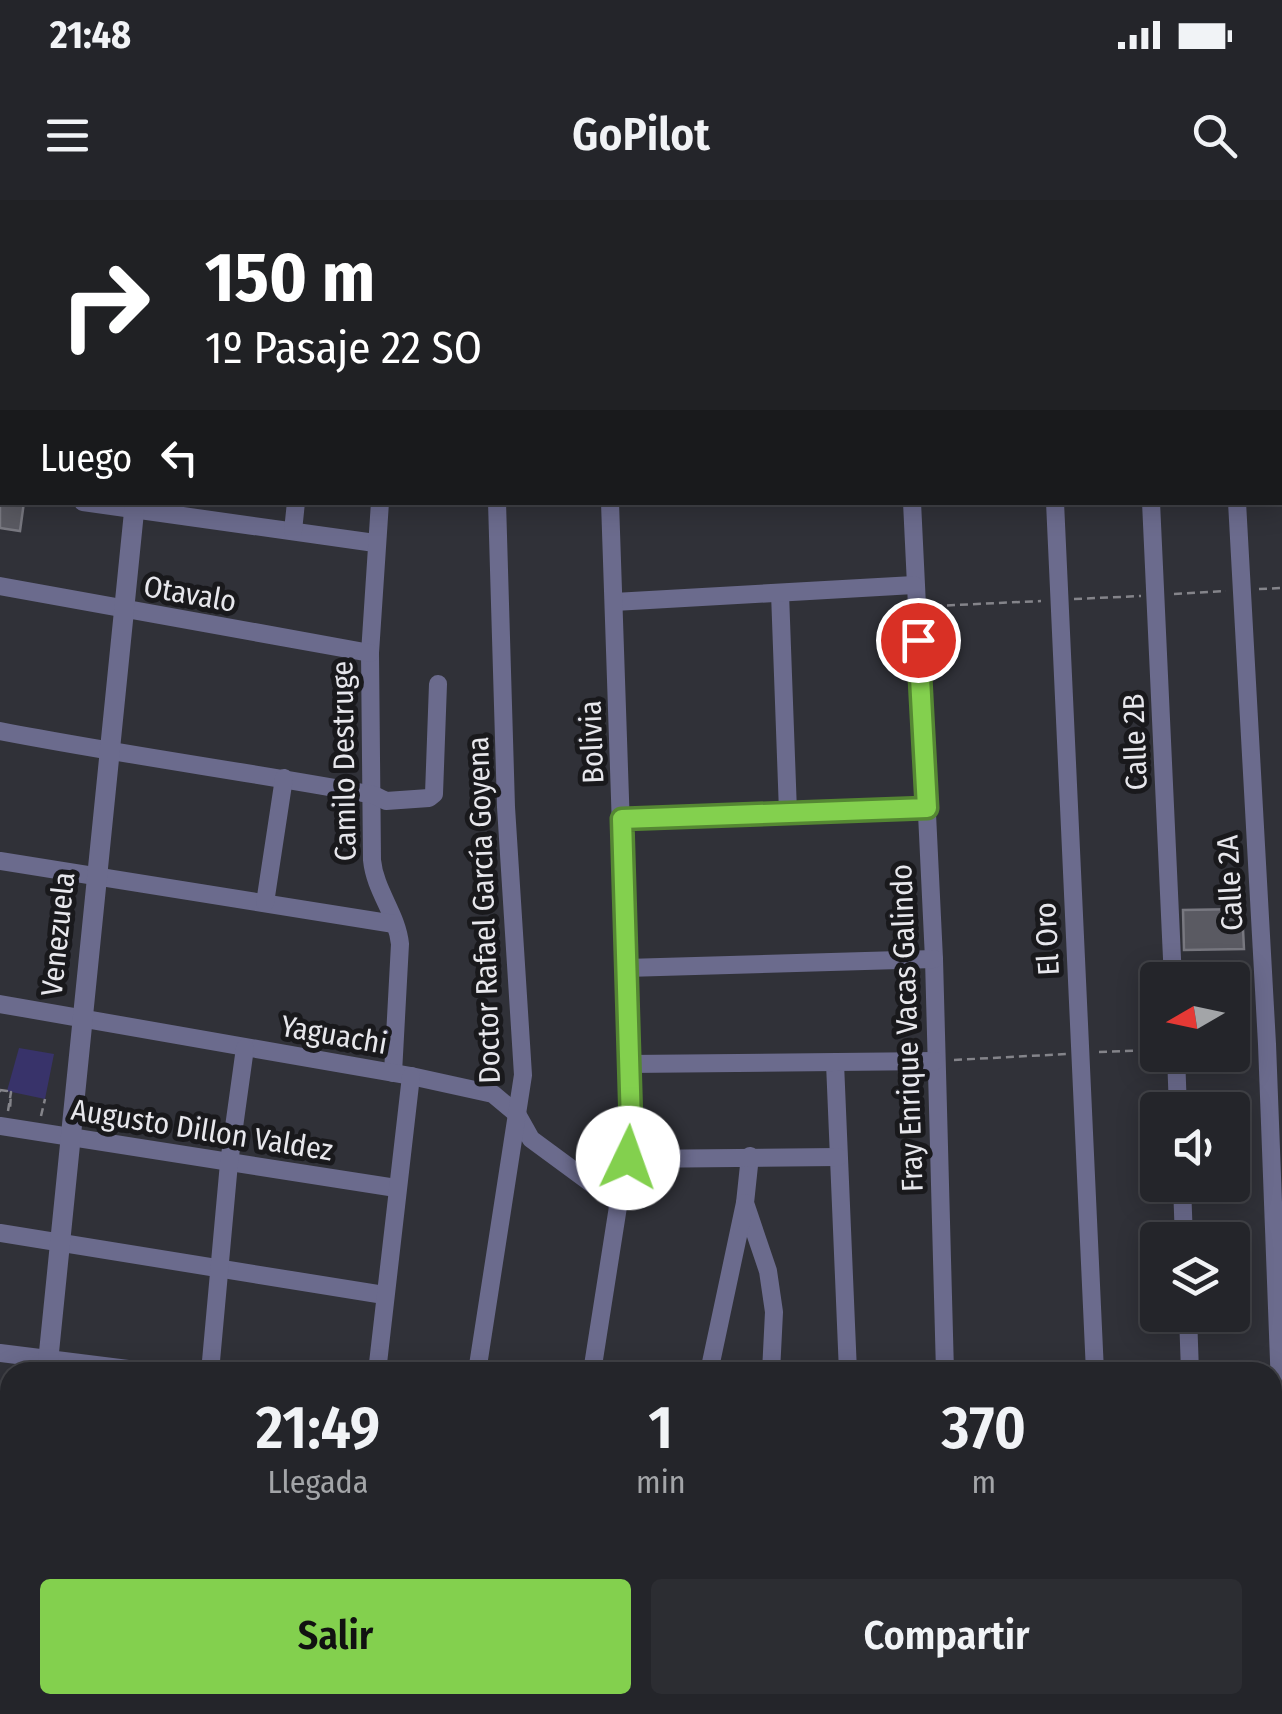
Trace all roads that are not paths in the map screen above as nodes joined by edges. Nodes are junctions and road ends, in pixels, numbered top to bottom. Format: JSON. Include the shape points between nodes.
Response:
{"nodes":[{"id":1,"x":296,"y":505,"type":"edge"},
{"id":2,"x":380,"y":505,"type":"edge"},
{"id":3,"x":497,"y":505,"type":"edge"},
{"id":4,"x":610,"y":505,"type":"edge"},
{"id":5,"x":912,"y":505,"type":"edge"},
{"id":6,"x":1055,"y":505,"type":"edge"},
{"id":7,"x":1151,"y":505,"type":"edge"},
{"id":8,"x":1237,"y":505,"type":"edge"},
{"id":9,"x":135,"y":506,"type":"edge"},
{"id":10,"x":293,"y":532,"type":"junction"},
{"id":11,"x":375,"y":543,"type":"junction"},
{"id":12,"x":0,"y":586,"type":"edge"},
{"id":13,"x":914,"y":586,"type":"junction"},
{"id":14,"x":780,"y":593,"type":"junction"},
{"id":15,"x":614,"y":602,"type":"junction"},
{"id":16,"x":124,"y":610,"type":"junction"},
{"id":17,"x":370,"y":653,"type":"junction"},
{"id":18,"x":438,"y":684,"type":"dead end"},
{"id":19,"x":0,"y":731,"type":"edge"},
{"id":20,"x":110,"y":752,"type":"junction"},
{"id":21,"x":284,"y":778,"type":"junction"},
{"id":22,"x":374,"y":795,"type":"junction"},
{"id":23,"x":927,"y":808,"type":"junction"},
{"id":24,"x":788,"y":812,"type":"junction"},
{"id":25,"x":622,"y":819,"type":"junction"},
{"id":26,"x":0,"y":861,"type":"edge"},
{"id":27,"x":97,"y":874,"type":"junction"},
{"id":28,"x":265,"y":904,"type":"junction"},
{"id":29,"x":394,"y":924,"type":"junction"},
{"id":30,"x":934,"y":959,"type":"junction"},
{"id":31,"x":1172,"y":962,"type":"edge"},
{"id":32,"x":626,"y":968,"type":"junction"},
{"id":33,"x":0,"y":1004,"type":"edge"},
{"id":34,"x":82,"y":1018,"type":"junction"},
{"id":35,"x":245,"y":1048,"type":"junction"},
{"id":36,"x":935,"y":1061,"type":"junction"},
{"id":37,"x":835,"y":1062,"type":"junction"},
{"id":38,"x":628,"y":1064,"type":"junction"},
{"id":39,"x":402,"y":1075,"type":"junction"},
{"id":40,"x":523,"y":1075,"type":"junction"},
{"id":41,"x":493,"y":1094,"type":"junction"},
{"id":42,"x":516,"y":1114,"type":"junction"},
{"id":43,"x":5,"y":1118,"type":"edge"},
{"id":44,"x":70,"y":1137,"type":"junction"},
{"id":45,"x":750,"y":1156,"type":"junction"},
{"id":46,"x":838,"y":1157,"type":"junction"},
{"id":47,"x":628,"y":1158,"type":"junction"},
{"id":48,"x":229,"y":1162,"type":"junction"},
{"id":49,"x":396,"y":1188,"type":"junction"},
{"id":50,"x":618,"y":1202,"type":"junction"},
{"id":51,"x":745,"y":1203,"type":"junction"},
{"id":52,"x":0,"y":1234,"type":"edge"},
{"id":53,"x":60,"y":1243,"type":"junction"},
{"id":54,"x":220,"y":1269,"type":"junction"},
{"id":55,"x":384,"y":1295,"type":"junction"},
{"id":56,"x":1189,"y":1332,"type":"edge"},
{"id":57,"x":0,"y":1353,"type":"edge"},
{"id":58,"x":33,"y":1362,"type":"edge"},
{"id":59,"x":48,"y":1362,"type":"edge"},
{"id":60,"x":211,"y":1362,"type":"edge"},
{"id":61,"x":377,"y":1362,"type":"edge"},
{"id":62,"x":479,"y":1362,"type":"edge"},
{"id":63,"x":594,"y":1362,"type":"edge"},
{"id":64,"x":712,"y":1362,"type":"edge"},
{"id":65,"x":771,"y":1362,"type":"edge"},
{"id":66,"x":848,"y":1362,"type":"edge"},
{"id":67,"x":945,"y":1362,"type":"edge"},
{"id":68,"x":1095,"y":1362,"type":"edge"},
{"id":69,"x":1190,"y":1362,"type":"edge"},
{"id":70,"x":1279,"y":1362,"type":"edge"}],
"edges":[{"from":1,"to":10,"type":"street"},
{"from":2,"to":11,"type":"street","name":"Camilo Destruge"},
{"from":3,"to":40,"type":"street","name":"Doctor Rafael García Goyena"},
{"from":4,"to":15,"type":"street","name":"Bolivia"},
{"from":5,"to":13,"type":"street","name":"Fray Enrique Vacas Galindo"},
{"from":6,"to":68,"type":"street","name":"El Oro"},
{"from":7,"to":31,"type":"street","name":"Calle 2B"},
{"from":8,"to":70,"type":"street","name":"Calle 2A"},
{"from":9,"to":10,"type":"street"},
{"from":9,"to":16,"type":"street","name":"Venezuela"},
{"from":10,"to":11,"type":"street"},
{"from":11,"to":17,"type":"street","name":"Camilo Destruge"},
{"from":12,"to":16,"type":"street","name":"Otavalo"},
{"from":13,"to":14,"type":"street"},
{"from":13,"to":23,"type":"street","name":"Fray Enrique Vacas Galindo"},
{"from":14,"to":15,"type":"street"},
{"from":14,"to":24,"type":"street"},
{"from":15,"to":25,"type":"street","name":"Bolivia"},
{"from":16,"to":17,"type":"street","name":"Otavalo"},
{"from":16,"to":20,"type":"street","name":"Venezuela"},
{"from":17,"to":22,"type":"street","name":"Camilo Destruge"},
{"from":18,"to":22,"type":"street","via":[[434,794],[386,802]]},
{"from":19,"to":20,"type":"street"},
{"from":20,"to":21,"type":"street"},
{"from":20,"to":27,"type":"street","name":"Venezuela"},
{"from":21,"to":22,"type":"street"},
{"from":21,"to":28,"type":"street"},
{"from":22,"to":29,"type":"street","name":"Camilo Destruge","via":[[374,880]]},
{"from":23,"to":24,"type":"street"},
{"from":23,"to":30,"type":"street","name":"Fray Enrique Vacas Galindo"},
{"from":24,"to":25,"type":"street"},
{"from":25,"to":32,"type":"street","name":"Bolivia"},
{"from":26,"to":27,"type":"street"},
{"from":27,"to":28,"type":"street"},
{"from":27,"to":34,"type":"street","name":"Venezuela"},
{"from":28,"to":29,"type":"street"},
{"from":29,"to":39,"type":"street","name":"Camilo Destruge"},
{"from":30,"to":32,"type":"street"},
{"from":30,"to":36,"type":"street","name":"Fray Enrique Vacas Galindo"},
{"from":32,"to":38,"type":"street","name":"Bolivia"},
{"from":33,"to":34,"type":"street","name":"Yaguachi"},
{"from":34,"to":35,"type":"street","name":"Yaguachi"},
{"from":34,"to":44,"type":"street","name":"Venezuela"},
{"from":35,"to":39,"type":"street","name":"Yaguachi"},
{"from":35,"to":48,"type":"street"},
{"from":36,"to":37,"type":"street"},
{"from":36,"to":67,"type":"street","name":"Fray Enrique Vacas Galindo"},
{"from":37,"to":38,"type":"street"},
{"from":37,"to":46,"type":"street"},
{"from":38,"to":47,"type":"street","name":"Bolivia"},
{"from":39,"to":41,"type":"street","name":"Yaguachi"},
{"from":39,"to":49,"type":"street","name":"Camilo Destruge"},
{"from":40,"to":41,"type":"street"},
{"from":40,"to":42,"type":"street","name":"Doctor Rafael García Goyena"},
{"from":41,"to":42,"type":"street","name":"Yaguachi"},
{"from":42,"to":50,"type":"street","name":"Yaguachi","via":[[530,1138]]},
{"from":42,"to":62,"type":"street","name":"Doctor Rafael García Goyena"},
{"from":43,"to":44,"type":"street","name":"Augusto Dillon Valdez"},
{"from":44,"to":48,"type":"street","name":"Augusto Dillon Valdez"},
{"from":44,"to":53,"type":"street","name":"Venezuela"},
{"from":45,"to":46,"type":"street"},
{"from":45,"to":47,"type":"street"},
{"from":45,"to":51,"type":"street"},
{"from":46,"to":66,"type":"street"},
{"from":47,"to":50,"type":"street","name":"Bolivia"},
{"from":48,"to":49,"type":"street","name":"Augusto Dillon Valdez"},
{"from":48,"to":54,"type":"street"},
{"from":49,"to":55,"type":"street","name":"Camilo Destruge"},
{"from":50,"to":63,"type":"street","name":"Bolivia"},
{"from":51,"to":64,"type":"street"},
{"from":51,"to":65,"type":"street","via":[[772,1299]]},
{"from":52,"to":53,"type":"street"},
{"from":53,"to":54,"type":"street"},
{"from":53,"to":59,"type":"street","name":"Venezuela"},
{"from":54,"to":55,"type":"street"},
{"from":54,"to":60,"type":"street"},
{"from":55,"to":61,"type":"street","name":"Camilo Destruge"},
{"from":56,"to":69,"type":"street"},
{"from":57,"to":58,"type":"street"}]}
